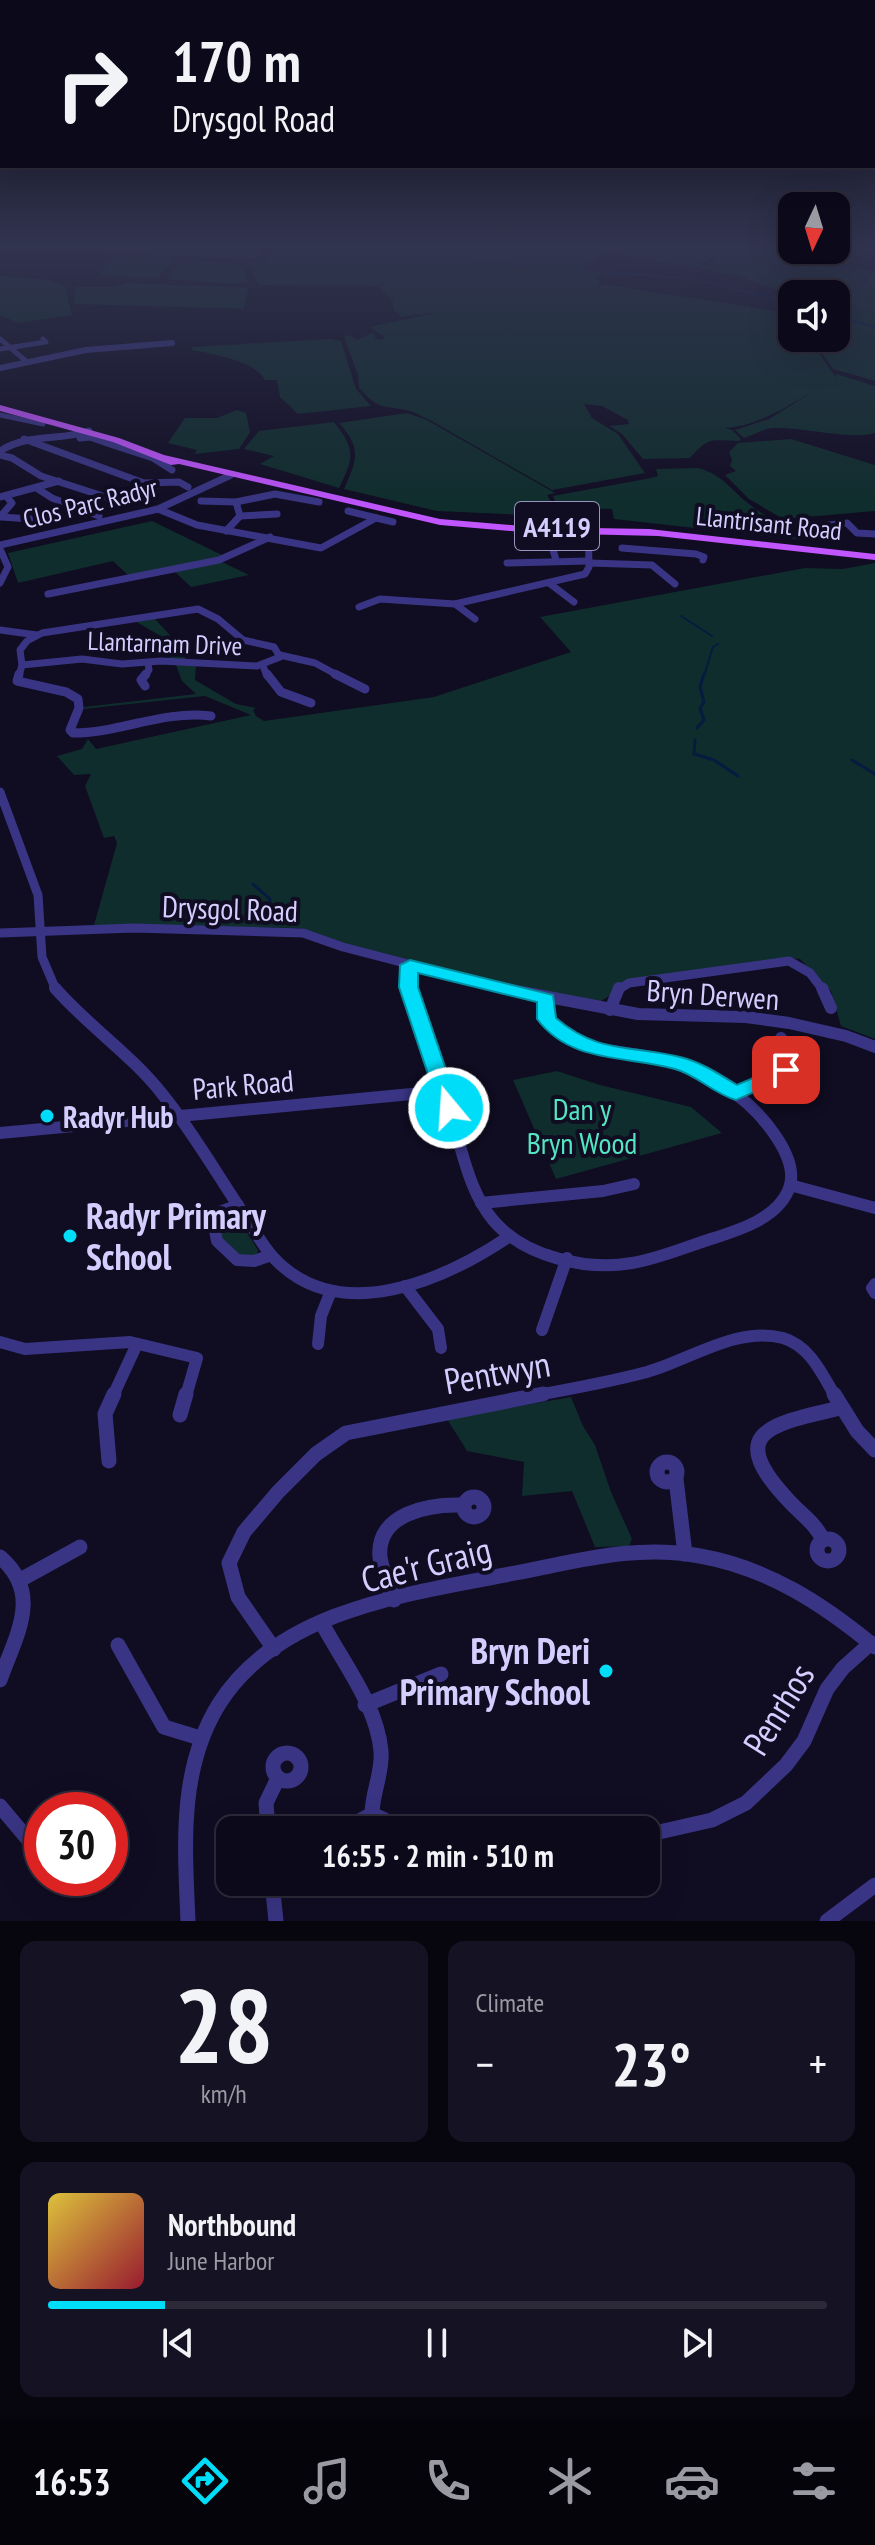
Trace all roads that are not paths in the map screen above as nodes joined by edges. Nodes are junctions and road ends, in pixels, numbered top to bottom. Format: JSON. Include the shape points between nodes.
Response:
{"nodes":[{"id":1,"x":0,"y":339,"type":"edge"},
{"id":2,"x":43,"y":339,"type":"dead end"},
{"id":3,"x":172,"y":343,"type":"dead end"},
{"id":4,"x":8,"y":347,"type":"junction"},
{"id":5,"x":0,"y":349,"type":"edge"},
{"id":6,"x":27,"y":362,"type":"junction"},
{"id":7,"x":0,"y":368,"type":"edge"},
{"id":8,"x":0,"y":408,"type":"edge"},
{"id":9,"x":0,"y":415,"type":"edge"},
{"id":10,"x":43,"y":424,"type":"dead end"},
{"id":11,"x":89,"y":431,"type":"junction"},
{"id":12,"x":71,"y":438,"type":"junction"},
{"id":13,"x":24,"y":439,"type":"junction"},
{"id":14,"x":0,"y":440,"type":"edge"},
{"id":15,"x":11,"y":443,"type":"junction"},
{"id":16,"x":119,"y":445,"type":"junction"},
{"id":17,"x":0,"y":453,"type":"edge"},
{"id":18,"x":176,"y":475,"type":"junction"},
{"id":19,"x":228,"y":477,"type":"junction"},
{"id":20,"x":59,"y":481,"type":"junction"},
{"id":21,"x":156,"y":484,"type":"junction"},
{"id":22,"x":188,"y":487,"type":"dead end"},
{"id":23,"x":38,"y":489,"type":"junction"},
{"id":24,"x":140,"y":494,"type":"dead end"},
{"id":25,"x":3,"y":496,"type":"edge"},
{"id":26,"x":109,"y":498,"type":"dead end"},
{"id":27,"x":324,"y":500,"type":"junction"},
{"id":28,"x":201,"y":501,"type":"dead end"},
{"id":29,"x":236,"y":502,"type":"junction"},
{"id":30,"x":158,"y":509,"type":"junction"},
{"id":31,"x":348,"y":511,"type":"dead end"},
{"id":32,"x":277,"y":514,"type":"dead end"},
{"id":33,"x":588,"y":514,"type":"dead end"},
{"id":34,"x":99,"y":516,"type":"dead end"},
{"id":35,"x":240,"y":516,"type":"junction"},
{"id":36,"x":1,"y":517,"type":"edge"},
{"id":37,"x":376,"y":518,"type":"junction"},
{"id":38,"x":30,"y":519,"type":"dead end"},
{"id":39,"x":393,"y":522,"type":"dead end"},
{"id":40,"x":820,"y":526,"type":"dead end"},
{"id":41,"x":588,"y":529,"type":"junction"},
{"id":42,"x":226,"y":531,"type":"junction"},
{"id":43,"x":875,"y":534,"type":"edge"},
{"id":44,"x":270,"y":537,"type":"junction"},
{"id":45,"x":551,"y":543,"type":"dead end"},
{"id":46,"x":0,"y":547,"type":"edge"},
{"id":47,"x":622,"y":548,"type":"dead end"},
{"id":48,"x":653,"y":550,"type":"junction"},
{"id":49,"x":875,"y":557,"type":"edge"},
{"id":50,"x":556,"y":560,"type":"junction"},
{"id":51,"x":703,"y":560,"type":"dead end"},
{"id":52,"x":589,"y":562,"type":"junction"},
{"id":53,"x":507,"y":563,"type":"dead end"},
{"id":54,"x":652,"y":565,"type":"junction"},
{"id":55,"x":0,"y":583,"type":"edge"},
{"id":56,"x":549,"y":583,"type":"junction"},
{"id":57,"x":675,"y":584,"type":"dead end"},
{"id":58,"x":48,"y":594,"type":"dead end"},
{"id":59,"x":574,"y":602,"type":"dead end"},
{"id":60,"x":455,"y":604,"type":"junction"},
{"id":61,"x":359,"y":607,"type":"dead end"},
{"id":62,"x":475,"y":619,"type":"dead end"},
{"id":63,"x":0,"y":630,"type":"edge"},
{"id":64,"x":37,"y":635,"type":"junction"},
{"id":65,"x":280,"y":655,"type":"junction"},
{"id":66,"x":148,"y":663,"type":"junction"},
{"id":67,"x":22,"y":665,"type":"junction"},
{"id":68,"x":263,"y":666,"type":"junction"},
{"id":69,"x":145,"y":686,"type":"dead end"},
{"id":70,"x":365,"y":689,"type":"dead end"},
{"id":71,"x":311,"y":703,"type":"dead end"},
{"id":72,"x":211,"y":716,"type":"dead end"},
{"id":73,"x":0,"y":792,"type":"edge"},
{"id":74,"x":40,"y":930,"type":"junction"},
{"id":75,"x":0,"y":933,"type":"edge"},
{"id":76,"x":410,"y":965,"type":"junction"},
{"id":77,"x":546,"y":999,"type":"junction"},
{"id":78,"x":831,"y":1008,"type":"dead end"},
{"id":79,"x":610,"y":1010,"type":"junction"},
{"id":80,"x":781,"y":1038,"type":"dead end"},
{"id":81,"x":875,"y":1047,"type":"edge"},
{"id":82,"x":443,"y":1091,"type":"junction"},
{"id":83,"x":736,"y":1093,"type":"junction"},
{"id":84,"x":180,"y":1116,"type":"junction"},
{"id":85,"x":0,"y":1133,"type":"edge"},
{"id":86,"x":634,"y":1184,"type":"dead end"},
{"id":87,"x":790,"y":1185,"type":"junction"},
{"id":88,"x":481,"y":1203,"type":"junction"},
{"id":89,"x":238,"y":1205,"type":"junction"},
{"id":90,"x":875,"y":1208,"type":"edge"},
{"id":91,"x":510,"y":1236,"type":"junction"},
{"id":92,"x":271,"y":1255,"type":"junction"},
{"id":93,"x":567,"y":1258,"type":"junction"},
{"id":94,"x":875,"y":1284,"type":"edge"},
{"id":95,"x":405,"y":1286,"type":"junction"},
{"id":96,"x":331,"y":1291,"type":"junction"},
{"id":97,"x":875,"y":1293,"type":"edge"},
{"id":98,"x":542,"y":1330,"type":"dead end"},
{"id":99,"x":0,"y":1343,"type":"edge"},
{"id":100,"x":137,"y":1344,"type":"junction"},
{"id":101,"x":318,"y":1344,"type":"dead end"},
{"id":102,"x":441,"y":1348,"type":"dead end"},
{"id":103,"x":840,"y":1408,"type":"junction"},
{"id":104,"x":180,"y":1415,"type":"dead end"},
{"id":105,"x":875,"y":1450,"type":"edge"},
{"id":106,"x":109,"y":1461,"type":"dead end"},
{"id":107,"x":676,"y":1479,"type":"dead end"},
{"id":108,"x":462,"y":1505,"type":"dead end"},
{"id":109,"x":823,"y":1540,"type":"dead end"},
{"id":110,"x":80,"y":1547,"type":"dead end"},
{"id":111,"x":685,"y":1554,"type":"junction"},
{"id":112,"x":0,"y":1557,"type":"edge"},
{"id":113,"x":22,"y":1579,"type":"junction"},
{"id":114,"x":394,"y":1600,"type":"junction"},
{"id":115,"x":323,"y":1625,"type":"junction"},
{"id":116,"x":118,"y":1645,"type":"dead end"},
{"id":117,"x":873,"y":1645,"type":"edge"},
{"id":118,"x":274,"y":1649,"type":"junction"},
{"id":119,"x":441,"y":1674,"type":"dead end"},
{"id":120,"x":0,"y":1680,"type":"edge"},
{"id":121,"x":365,"y":1705,"type":"junction"},
{"id":122,"x":200,"y":1738,"type":"junction"},
{"id":123,"x":278,"y":1778,"type":"dead end"},
{"id":124,"x":0,"y":1806,"type":"edge"},
{"id":125,"x":372,"y":1814,"type":"junction"},
{"id":126,"x":267,"y":1816,"type":"edge"},
{"id":127,"x":368,"y":1816,"type":"edge"},
{"id":128,"x":376,"y":1816,"type":"edge"},
{"id":129,"x":660,"y":1832,"type":"edge"},
{"id":130,"x":24,"y":1835,"type":"edge"},
{"id":131,"x":875,"y":1885,"type":"edge"},
{"id":132,"x":273,"y":1896,"type":"edge"},
{"id":133,"x":188,"y":1921,"type":"edge"},
{"id":134,"x":276,"y":1921,"type":"edge"},
{"id":135,"x":827,"y":1921,"type":"edge"}],
"edges":[{"from":1,"to":4,"type":"street"},
{"from":2,"to":4,"type":"street","via":[[46,342]]},
{"from":3,"to":6,"type":"street","via":[[86,350]]},
{"from":4,"to":5,"type":"street"},
{"from":4,"to":6,"type":"street"},
{"from":6,"to":7,"type":"street"},
{"from":8,"to":11,"type":"main road","name":"Llantrisant Road","number":"A4119"},
{"from":9,"to":10,"type":"street"},
{"from":11,"to":12,"type":"street"},
{"from":11,"to":16,"type":"main road","name":"Llantrisant Road","number":"A4119"},
{"from":12,"to":13,"type":"street"},
{"from":12,"to":16,"type":"street"},
{"from":13,"to":15,"type":"street"},
{"from":13,"to":21,"type":"street"},
{"from":14,"to":15,"type":"street"},
{"from":15,"to":17,"type":"street"},
{"from":16,"to":18,"type":"street"},
{"from":16,"to":19,"type":"main road","name":"Llantrisant Road","number":"A4119"},
{"from":17,"to":20,"type":"street"},
{"from":18,"to":21,"type":"street"},
{"from":18,"to":22,"type":"street"},
{"from":19,"to":27,"type":"main road","name":"Llantrisant Road","number":"A4119"},
{"from":19,"to":30,"type":"street","name":"Clos Parc Radyr"},
{"from":20,"to":23,"type":"street"},
{"from":20,"to":26,"type":"street"},
{"from":21,"to":24,"type":"street"},
{"from":23,"to":25,"type":"street"},
{"from":23,"to":34,"type":"street","via":[[48,498]]},
{"from":25,"to":36,"type":"street","via":[[12,503]]},
{"from":27,"to":29,"type":"street","via":[[269,494]]},
{"from":27,"to":41,"type":"main road","name":"Llantrisant Road","number":"A4119","via":[[456,524]]},
{"from":28,"to":29,"type":"street"},
{"from":29,"to":35,"type":"street"},
{"from":30,"to":42,"type":"street","via":[[189,524]]},
{"from":30,"to":46,"type":"street","name":"Clos Parc Radyr"},
{"from":31,"to":37,"type":"street"},
{"from":32,"to":35,"type":"street"},
{"from":33,"to":41,"type":"street"},
{"from":35,"to":42,"type":"street"},
{"from":36,"to":38,"type":"street"},
{"from":37,"to":39,"type":"street"},
{"from":37,"to":44,"type":"street","via":[[321,548]]},
{"from":40,"to":43,"type":"street","via":[[847,523],[856,537]]},
{"from":41,"to":49,"type":"main road","name":"Llantrisant Road","number":"A4119"},
{"from":41,"to":52,"type":"street"},
{"from":42,"to":44,"type":"street"},
{"from":44,"to":58,"type":"street","via":[[219,560]]},
{"from":45,"to":50,"type":"street"},
{"from":46,"to":55,"type":"street","via":[[8,567]]},
{"from":47,"to":48,"type":"street"},
{"from":48,"to":51,"type":"street","via":[[696,554]]},
{"from":48,"to":54,"type":"street"},
{"from":50,"to":52,"type":"street"},
{"from":50,"to":53,"type":"street"},
{"from":52,"to":54,"type":"street"},
{"from":52,"to":56,"type":"street","via":[[585,574]]},
{"from":54,"to":57,"type":"street"},
{"from":56,"to":59,"type":"street"},
{"from":56,"to":60,"type":"street"},
{"from":60,"to":61,"type":"street","via":[[380,599]]},
{"from":60,"to":62,"type":"street"},
{"from":63,"to":64,"type":"street"},
{"from":64,"to":65,"type":"street","name":"Llantarnam Drive","via":[[195,609],[218,619],[243,640],[274,647]]},
{"from":64,"to":67,"type":"street","via":[[20,650]]},
{"from":65,"to":68,"type":"street","name":"Llantarnam Drive"},
{"from":65,"to":70,"type":"street","via":[[315,663]]},
{"from":66,"to":67,"type":"street","name":"Llantarnam Drive","via":[[82,659]]},
{"from":66,"to":68,"type":"street","name":"Llantarnam Drive"},
{"from":66,"to":69,"type":"street","via":[[141,680]]},
{"from":67,"to":72,"type":"street","via":[[17,682],[78,699],[73,733],[103,733],[142,720]]},
{"from":68,"to":71,"type":"street","via":[[281,693]]},
{"from":73,"to":74,"type":"street","via":[[38,895]]},
{"from":74,"to":75,"type":"street","name":"Drysgol Road"},
{"from":74,"to":76,"type":"street","name":"Drysgol Road","via":[[296,932]]},
{"from":74,"to":84,"type":"street","via":[[43,963],[57,992],[129,1056]]},
{"from":76,"to":77,"type":"street","name":"Drysgol Road"},
{"from":76,"to":82,"type":"street","via":[[409,987]]},
{"from":77,"to":79,"type":"street","name":"Bryn Derwen"},
{"from":77,"to":83,"type":"street","via":[[546,1019],[570,1040],[597,1050],[678,1063]]},
{"from":78,"to":79,"type":"street","via":[[817,981],[789,961],[629,983],[619,988]]},
{"from":79,"to":81,"type":"street","name":"Bryn Derwen","via":[[773,1020],[831,1031]]},
{"from":80,"to":83,"type":"street","via":[[791,1056],[790,1068]]},
{"from":82,"to":84,"type":"street","name":"Park Road"},
{"from":82,"to":88,"type":"street"},
{"from":83,"to":87,"type":"street","via":[[786,1153]]},
{"from":84,"to":85,"type":"street","name":"Park Road"},
{"from":84,"to":89,"type":"street"},
{"from":86,"to":88,"type":"street"},
{"from":87,"to":90,"type":"street"},
{"from":87,"to":93,"type":"street","via":[[779,1204],[758,1222],[664,1255],[618,1265]]},
{"from":88,"to":91,"type":"street"},
{"from":89,"to":92,"type":"street"},
{"from":89,"to":92,"type":"street","via":[[213,1220],[217,1241],[237,1260]]},
{"from":91,"to":93,"type":"street"},
{"from":91,"to":95,"type":"street","via":[[475,1259]]},
{"from":92,"to":96,"type":"street","via":[[293,1276]]},
{"from":93,"to":98,"type":"street"},
{"from":94,"to":97,"type":"street"},
{"from":95,"to":96,"type":"street","via":[[367,1295]]},
{"from":95,"to":102,"type":"street","via":[[438,1329]]},
{"from":96,"to":101,"type":"street"},
{"from":99,"to":100,"type":"street","via":[[25,1349]]},
{"from":100,"to":104,"type":"street","via":[[197,1358]]},
{"from":100,"to":106,"type":"street","via":[[105,1414]]},
{"from":103,"to":105,"type":"street","name":"Pentwyn"},
{"from":103,"to":109,"type":"street","via":[[775,1423],[762,1433],[757,1447],[766,1473]]},
{"from":103,"to":118,"type":"street","name":"Pentwyn","via":[[806,1352],[788,1341],[752,1335],[620,1379],[346,1433],[311,1457],[250,1525],[230,1556],[233,1587]]},
{"from":107,"to":111,"type":"street"},
{"from":108,"to":114,"type":"street","via":[[419,1509],[388,1529],[380,1556]]},
{"from":110,"to":113,"type":"street"},
{"from":111,"to":114,"type":"street","name":"Cae'r Graig","via":[[619,1552]]},
{"from":111,"to":117,"type":"street","name":"Cae'r Graig","via":[[776,1578],[827,1607]]},
{"from":112,"to":113,"type":"street"},
{"from":113,"to":120,"type":"street","via":[[25,1604]]},
{"from":114,"to":115,"type":"street","name":"Cae'r Graig"},
{"from":115,"to":118,"type":"street","name":"Cae'r Graig"},
{"from":115,"to":121,"type":"street"},
{"from":116,"to":122,"type":"street","via":[[164,1727]]},
{"from":117,"to":129,"type":"street","name":"Penrhos","via":[[843,1668],[827,1689],[804,1741],[746,1803],[712,1820]]},
{"from":118,"to":122,"type":"street","name":"Cae'r Graig","via":[[234,1684]]},
{"from":119,"to":121,"type":"street"},
{"from":121,"to":125,"type":"street","via":[[381,1756]]},
{"from":122,"to":133,"type":"street","name":"Cae'r Graig","via":[[184,1802]]},
{"from":123,"to":126,"type":"street","via":[[266,1803]]},
{"from":124,"to":130,"type":"street"},
{"from":125,"to":127,"type":"street"},
{"from":125,"to":128,"type":"street"},
{"from":131,"to":135,"type":"street"},
{"from":132,"to":134,"type":"street"}]}
